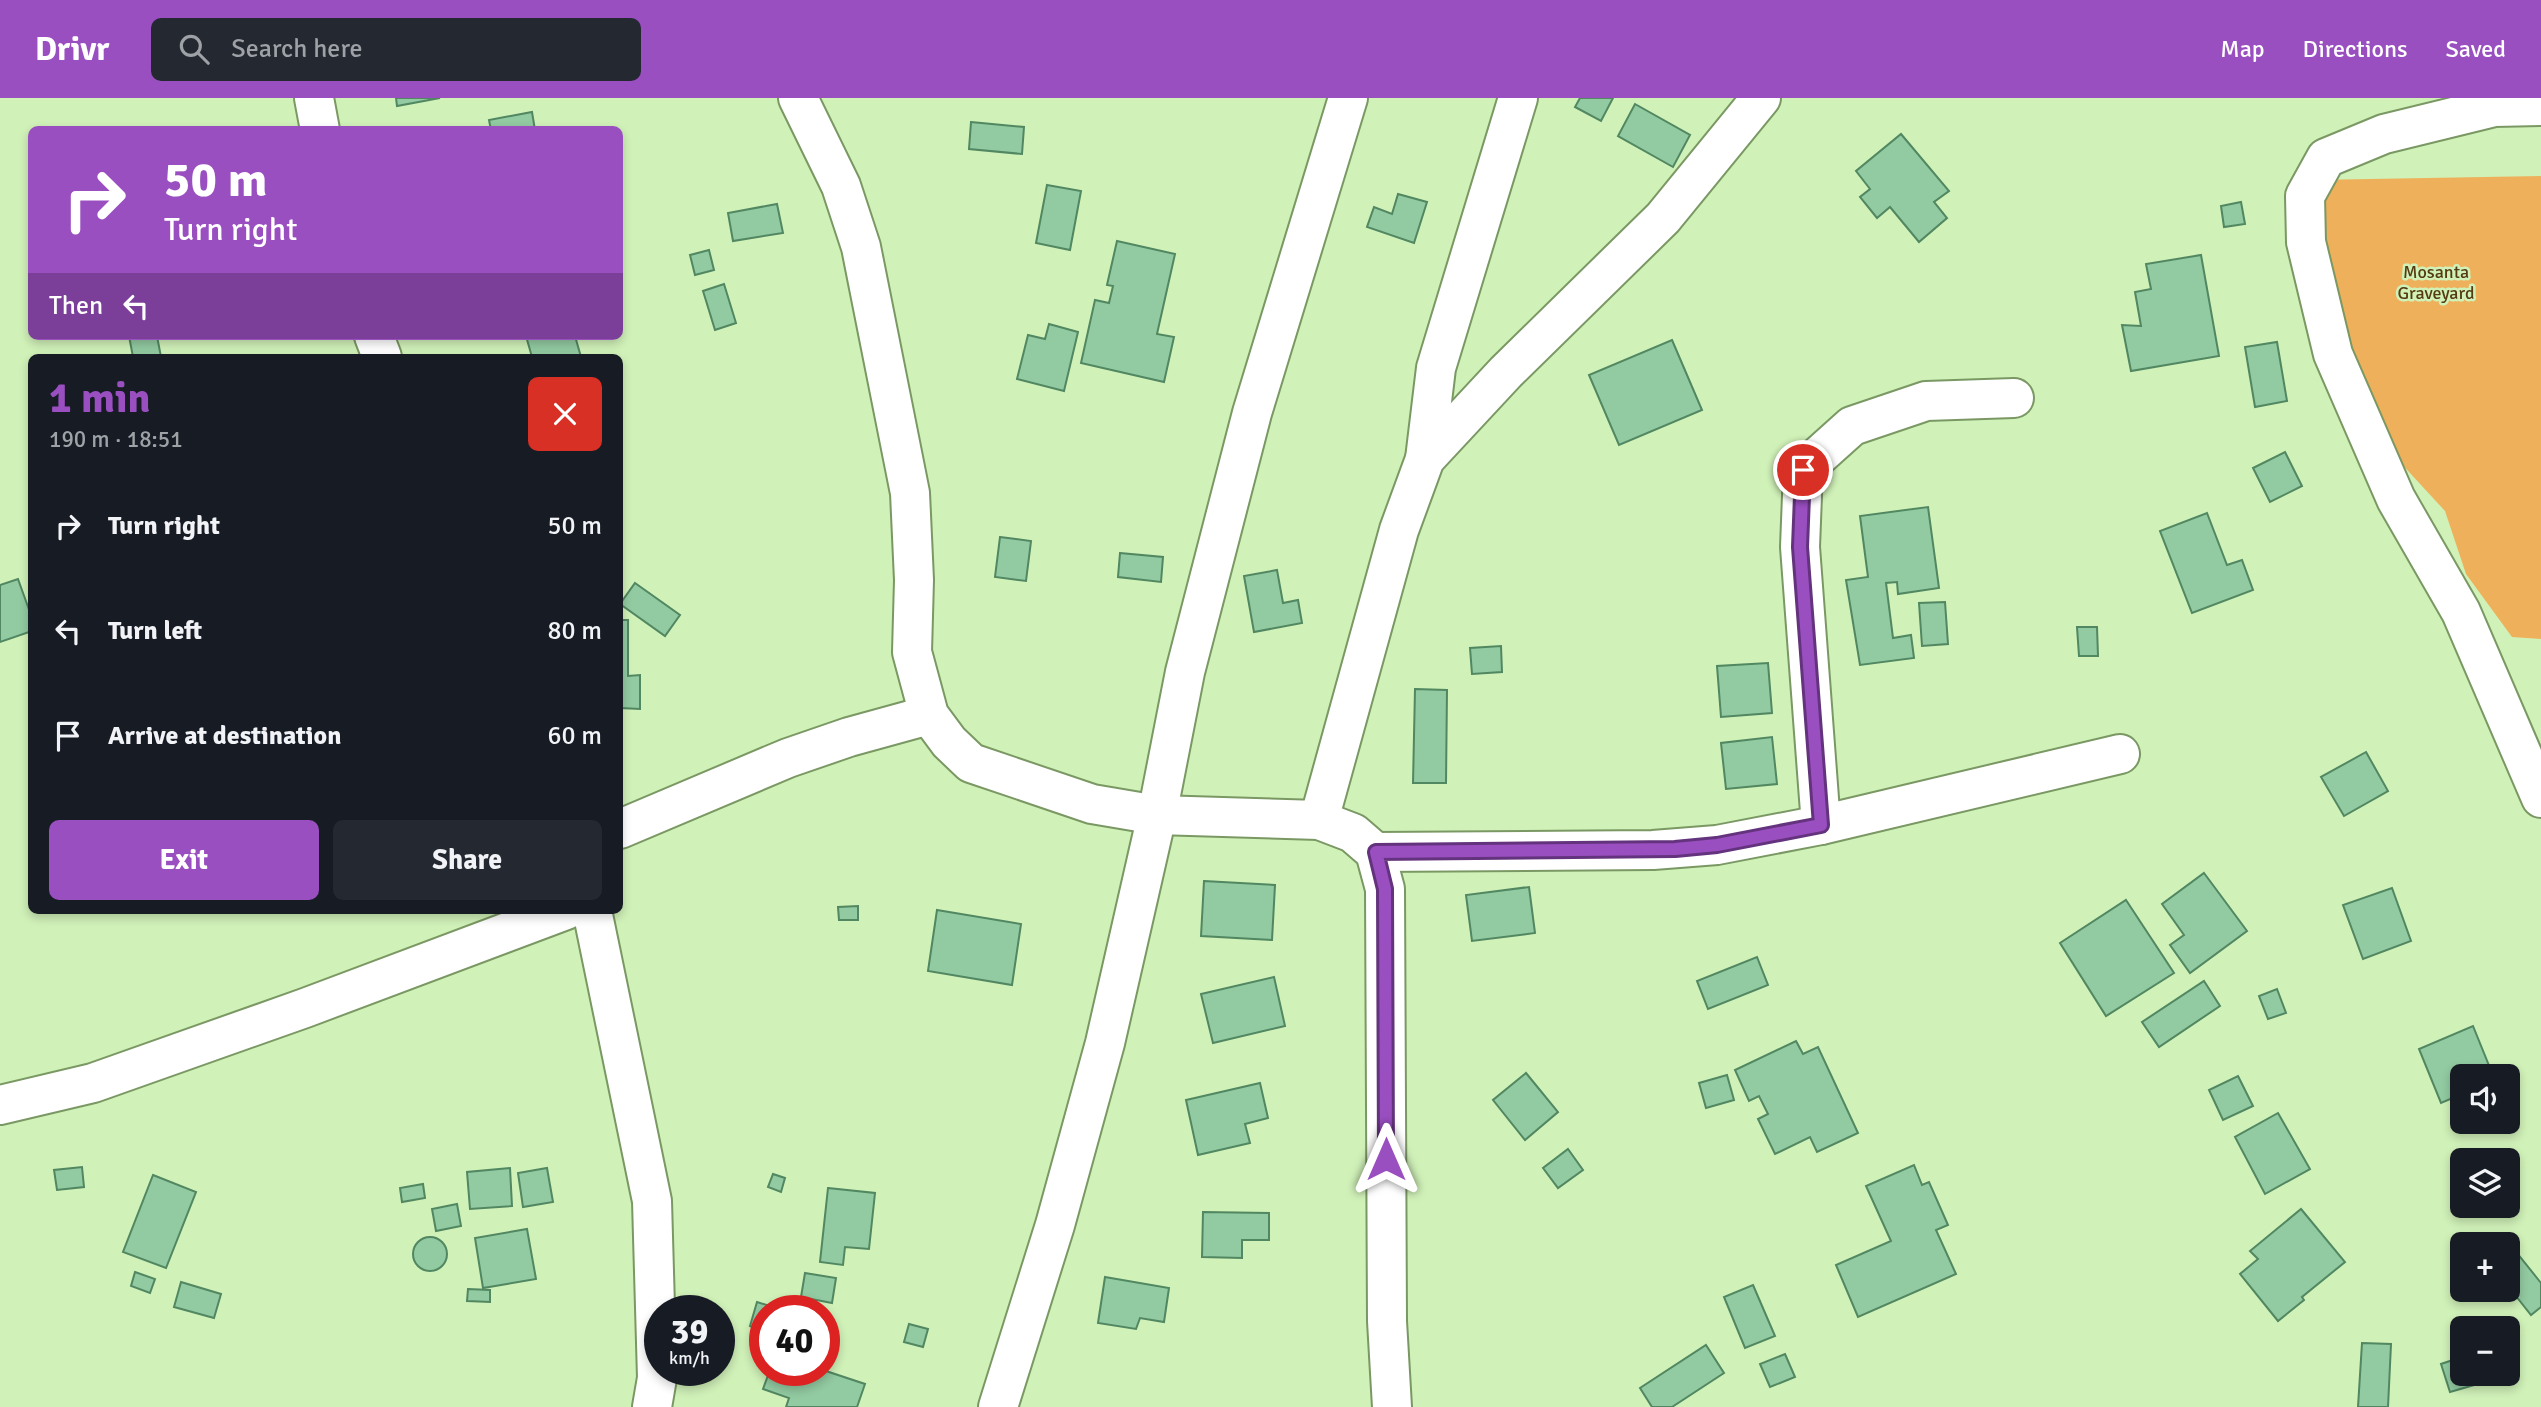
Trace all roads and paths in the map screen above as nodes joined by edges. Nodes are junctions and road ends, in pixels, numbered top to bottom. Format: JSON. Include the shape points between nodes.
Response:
{"nodes":[{"id":1,"x":314,"y":98,"type":"edge"},
{"id":2,"x":798,"y":98,"type":"edge"},
{"id":3,"x":1348,"y":98,"type":"edge"},
{"id":4,"x":1518,"y":98,"type":"edge"},
{"id":5,"x":1761,"y":98,"type":"edge"},
{"id":6,"x":2541,"y":106,"type":"edge"},
{"id":7,"x":319,"y":126,"type":"edge"},
{"id":8,"x":2014,"y":398,"type":"dead end"},
{"id":9,"x":1424,"y":459,"type":"junction"},
{"id":10,"x":929,"y":715,"type":"junction"},
{"id":11,"x":2120,"y":754,"type":"dead end"},
{"id":12,"x":2541,"y":799,"type":"edge"},
{"id":13,"x":1157,"y":815,"type":"junction"},
{"id":14,"x":1319,"y":820,"type":"junction"},
{"id":15,"x":1821,"y":825,"type":"junction"},
{"id":16,"x":623,"y":828,"type":"edge"},
{"id":17,"x":1376,"y":852,"type":"junction"},
{"id":18,"x":555,"y":914,"type":"edge"},
{"id":19,"x":593,"y":914,"type":"edge"},
{"id":20,"x":0,"y":1105,"type":"edge"},
{"id":21,"x":652,"y":1407,"type":"edge"},
{"id":22,"x":998,"y":1407,"type":"edge"},
{"id":23,"x":1392,"y":1407,"type":"edge"}],
"edges":[{"from":1,"to":7,"type":"street"},
{"from":2,"to":10,"type":"street","via":[[841,186],[862,247],[910,493],[912,652]]},
{"from":3,"to":13,"type":"street","via":[[1252,412],[1185,672]]},
{"from":4,"to":9,"type":"street","via":[[1436,368]]},
{"from":5,"to":9,"type":"street","via":[[1663,218]]},
{"from":6,"to":12,"type":"street","via":[[2494,107],[2384,134],[2326,158],[2305,197],[2306,242],[2333,354],[2396,499],[2461,612]]},
{"from":8,"to":15,"type":"street","via":[[1926,401],[1852,426],[1803,470],[1800,547]]},
{"from":9,"to":14,"type":"street","via":[[1399,530]]},
{"from":10,"to":13,"type":"street","via":[[971,763],[1092,804]]},
{"from":10,"to":16,"type":"street","via":[[788,758]]},
{"from":11,"to":15,"type":"street"},
{"from":13,"to":14,"type":"street"},
{"from":13,"to":22,"type":"street","via":[[1105,1043]]},
{"from":14,"to":17,"type":"street","via":[[1353,833]]},
{"from":15,"to":17,"type":"street","via":[[1675,849]]},
{"from":17,"to":23,"type":"street","via":[[1385,889],[1387,1321]]},
{"from":18,"to":20,"type":"street","via":[[93,1083]]},
{"from":19,"to":21,"type":"street","via":[[652,1201],[657,1378]]}]}
